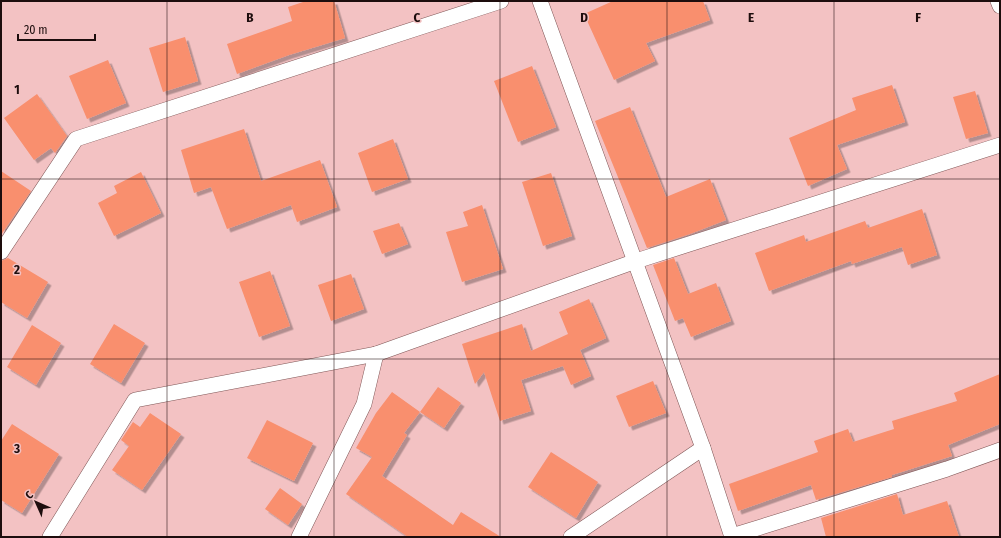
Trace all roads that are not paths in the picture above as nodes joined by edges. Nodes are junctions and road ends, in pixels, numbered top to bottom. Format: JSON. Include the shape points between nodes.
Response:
{"nodes":[{"id":1,"x":501,"y":1,"type":"edge"},
{"id":2,"x":540,"y":1,"type":"edge"},
{"id":3,"x":998,"y":1,"type":"edge"},
{"id":4,"x":1000,"y":6,"type":"edge"},
{"id":5,"x":1000,"y":145,"type":"edge"},
{"id":6,"x":1,"y":252,"type":"edge"},
{"id":7,"x":636,"y":261,"type":"junction"},
{"id":8,"x":376,"y":354,"type":"junction"},
{"id":9,"x":703,"y":448,"type":"junction"},
{"id":10,"x":1000,"y":450,"type":"edge"},
{"id":11,"x":50,"y":537,"type":"edge"},
{"id":12,"x":299,"y":537,"type":"edge"},
{"id":13,"x":571,"y":537,"type":"edge"},
{"id":14,"x":732,"y":537,"type":"edge"}],
"edges":[{"from":1,"to":6,"type":"lane","via":[[76,139]]},
{"from":2,"to":7,"type":"lane"},
{"from":3,"to":4,"type":"lane"},
{"from":5,"to":7,"type":"lane"},
{"from":7,"to":8,"type":"lane"},
{"from":7,"to":9,"type":"lane"},
{"from":8,"to":11,"type":"lane","via":[[135,400]]},
{"from":8,"to":12,"type":"lane","via":[[364,404]]},
{"from":9,"to":13,"type":"lane"},
{"from":9,"to":14,"type":"lane"},
{"from":10,"to":14,"type":"lane"}]}
